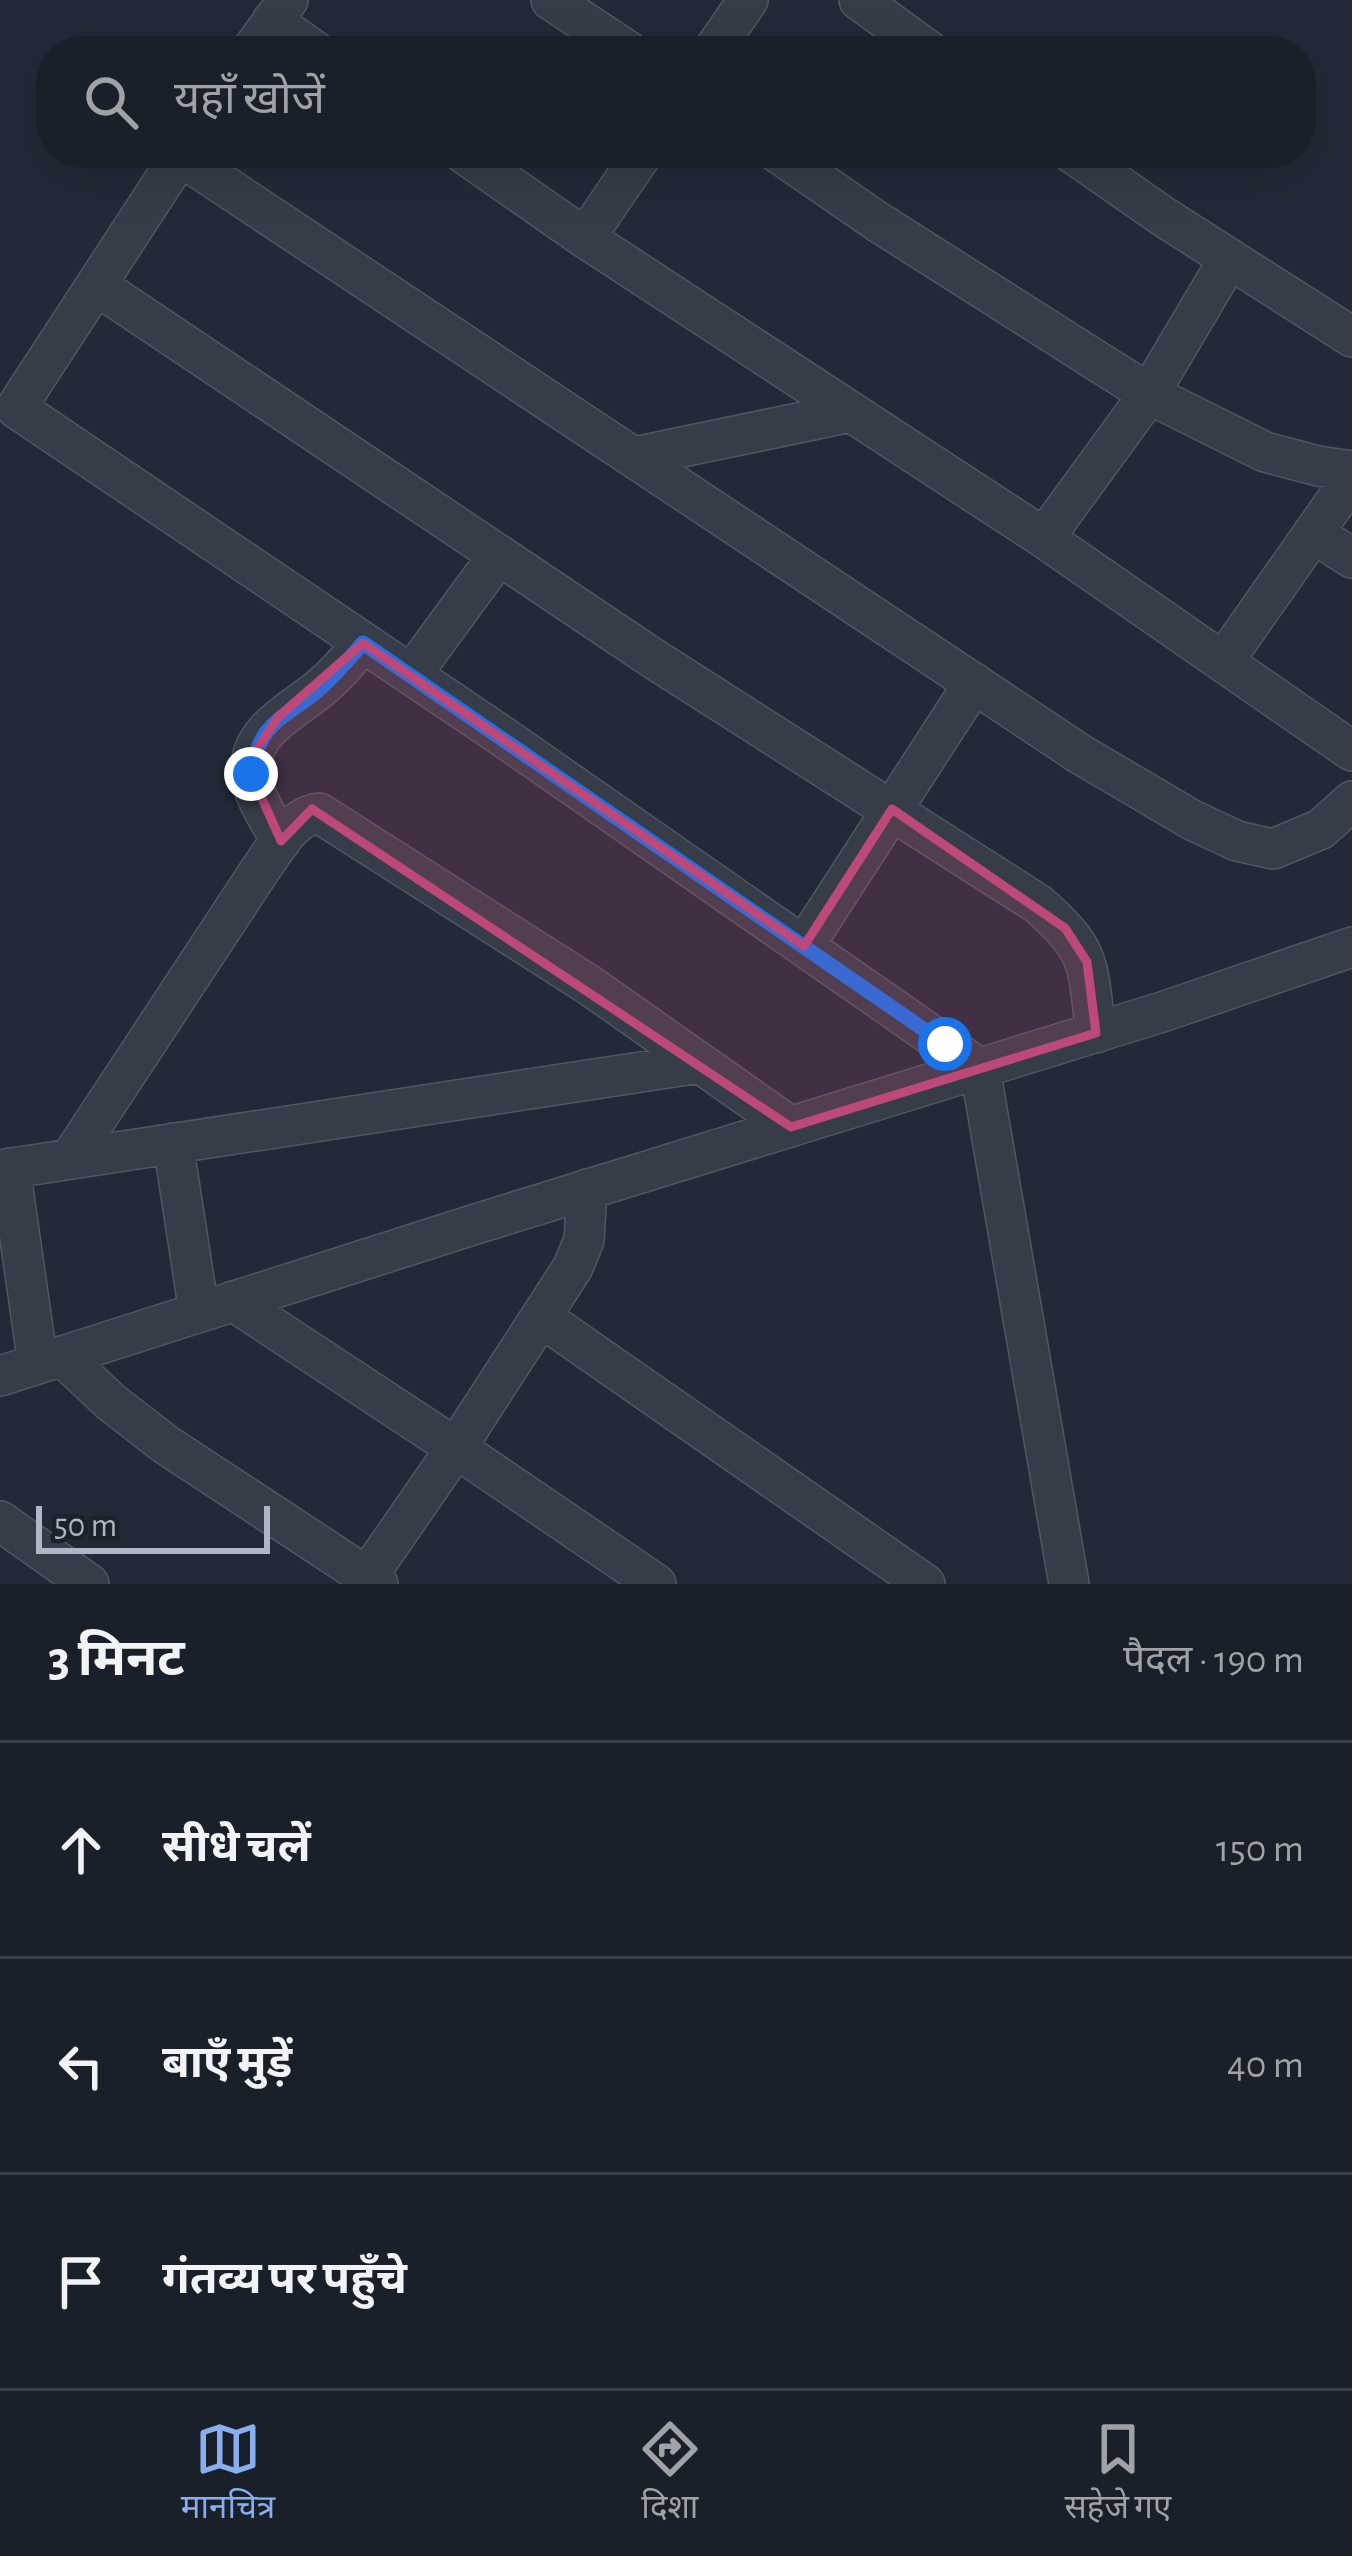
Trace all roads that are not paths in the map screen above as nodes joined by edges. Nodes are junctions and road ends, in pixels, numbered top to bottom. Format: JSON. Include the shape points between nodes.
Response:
{"nodes":[{"id":1,"x":551,"y":0,"type":"edge"},
{"id":2,"x":748,"y":0,"type":"edge"},
{"id":3,"x":859,"y":0,"type":"edge"},
{"id":4,"x":605,"y":36,"type":"edge"},
{"id":5,"x":723,"y":36,"type":"edge"},
{"id":6,"x":908,"y":36,"type":"edge"},
{"id":7,"x":172,"y":168,"type":"edge"},
{"id":8,"x":202,"y":168,"type":"edge"},
{"id":9,"x":485,"y":168,"type":"edge"},
{"id":10,"x":634,"y":168,"type":"edge"},
{"id":11,"x":800,"y":168,"type":"edge"},
{"id":12,"x":1094,"y":168,"type":"edge"},
{"id":13,"x":585,"y":238,"type":"junction"},
{"id":14,"x":1229,"y":259,"type":"junction"},
{"id":15,"x":96,"y":285,"type":"junction"},
{"id":16,"x":1352,"y":337,"type":"edge"},
{"id":17,"x":1149,"y":394,"type":"junction"},
{"id":18,"x":8,"y":402,"type":"edge"},
{"id":19,"x":850,"y":412,"type":"junction"},
{"id":20,"x":634,"y":457,"type":"junction"},
{"id":21,"x":1352,"y":475,"type":"edge"},
{"id":22,"x":1313,"y":533,"type":"junction"},
{"id":23,"x":1044,"y":538,"type":"junction"},
{"id":24,"x":498,"y":556,"type":"junction"},
{"id":25,"x":1352,"y":558,"type":"edge"},
{"id":26,"x":363,"y":643,"type":"junction"},
{"id":27,"x":1222,"y":662,"type":"junction"},
{"id":28,"x":411,"y":675,"type":"junction"},
{"id":29,"x":974,"y":683,"type":"junction"},
{"id":30,"x":1352,"y":751,"type":"edge"},
{"id":31,"x":1352,"y":801,"type":"edge"},
{"id":32,"x":892,"y":809,"type":"junction"},
{"id":33,"x":281,"y":841,"type":"junction"},
{"id":34,"x":804,"y":946,"type":"junction"},
{"id":35,"x":1352,"y":946,"type":"edge"},
{"id":36,"x":1096,"y":1033,"type":"junction"},
{"id":37,"x":700,"y":1063,"type":"junction"},
{"id":38,"x":980,"y":1069,"type":"junction"},
{"id":39,"x":791,"y":1127,"type":"junction"},
{"id":40,"x":173,"y":1143,"type":"junction"},
{"id":41,"x":70,"y":1159,"type":"junction"},
{"id":42,"x":5,"y":1169,"type":"edge"},
{"id":43,"x":587,"y":1189,"type":"junction"},
{"id":44,"x":216,"y":1306,"type":"junction"},
{"id":45,"x":541,"y":1316,"type":"junction"},
{"id":46,"x":50,"y":1360,"type":"junction"},
{"id":47,"x":0,"y":1376,"type":"edge"},
{"id":48,"x":456,"y":1448,"type":"junction"},
{"id":49,"x":0,"y":1521,"type":"edge"},
{"id":50,"x":369,"y":1582,"type":"edge"},
{"id":51,"x":89,"y":1584,"type":"edge"},
{"id":52,"x":656,"y":1584,"type":"edge"},
{"id":53,"x":926,"y":1584,"type":"edge"},
{"id":54,"x":1069,"y":1584,"type":"edge"}],
"edges":[{"from":1,"to":4,"type":"street"},
{"from":2,"to":5,"type":"street"},
{"from":3,"to":6,"type":"street"},
{"from":7,"to":15,"type":"street"},
{"from":8,"to":20,"type":"street"},
{"from":9,"to":13,"type":"street"},
{"from":10,"to":13,"type":"street"},
{"from":11,"to":17,"type":"street"},
{"from":12,"to":14,"type":"street"},
{"from":13,"to":19,"type":"street"},
{"from":14,"to":16,"type":"street"},
{"from":14,"to":17,"type":"street"},
{"from":15,"to":18,"type":"street"},
{"from":15,"to":24,"type":"street"},
{"from":17,"to":21,"type":"street","via":[[1265,452]]},
{"from":17,"to":23,"type":"street"},
{"from":18,"to":26,"type":"street"},
{"from":19,"to":20,"type":"street"},
{"from":19,"to":23,"type":"street"},
{"from":20,"to":29,"type":"street"},
{"from":21,"to":22,"type":"street"},
{"from":22,"to":25,"type":"street"},
{"from":22,"to":27,"type":"street"},
{"from":23,"to":27,"type":"street"},
{"from":24,"to":28,"type":"street"},
{"from":24,"to":32,"type":"street"},
{"from":26,"to":28,"type":"street"},
{"from":26,"to":33,"type":"street","via":[[329,681],[278,717],[254,753],[251,774]]},
{"from":27,"to":30,"type":"street"},
{"from":28,"to":34,"type":"street"},
{"from":29,"to":31,"type":"street","via":[[1080,754],[1237,841],[1273,849],[1321,829]]},
{"from":29,"to":32,"type":"street"},
{"from":32,"to":34,"type":"street"},
{"from":32,"to":36,"type":"street","via":[[1065,928],[1087,962]]},
{"from":33,"to":37,"type":"street","via":[[305,815],[319,813]]},
{"from":33,"to":41,"type":"street"},
{"from":34,"to":38,"type":"street"},
{"from":35,"to":36,"type":"street"},
{"from":36,"to":38,"type":"street"},
{"from":37,"to":39,"type":"street"},
{"from":37,"to":40,"type":"street"},
{"from":38,"to":39,"type":"street"},
{"from":38,"to":54,"type":"street"},
{"from":39,"to":43,"type":"street"},
{"from":40,"to":41,"type":"street"},
{"from":40,"to":44,"type":"street"},
{"from":41,"to":42,"type":"street"},
{"from":42,"to":46,"type":"street"},
{"from":43,"to":44,"type":"street"},
{"from":43,"to":45,"type":"street","via":[[584,1240]]},
{"from":44,"to":46,"type":"street"},
{"from":44,"to":48,"type":"street"},
{"from":45,"to":48,"type":"street"},
{"from":45,"to":53,"type":"street"},
{"from":46,"to":47,"type":"street"},
{"from":46,"to":50,"type":"street"},
{"from":48,"to":50,"type":"street"},
{"from":48,"to":52,"type":"street"},
{"from":49,"to":51,"type":"street"}]}
